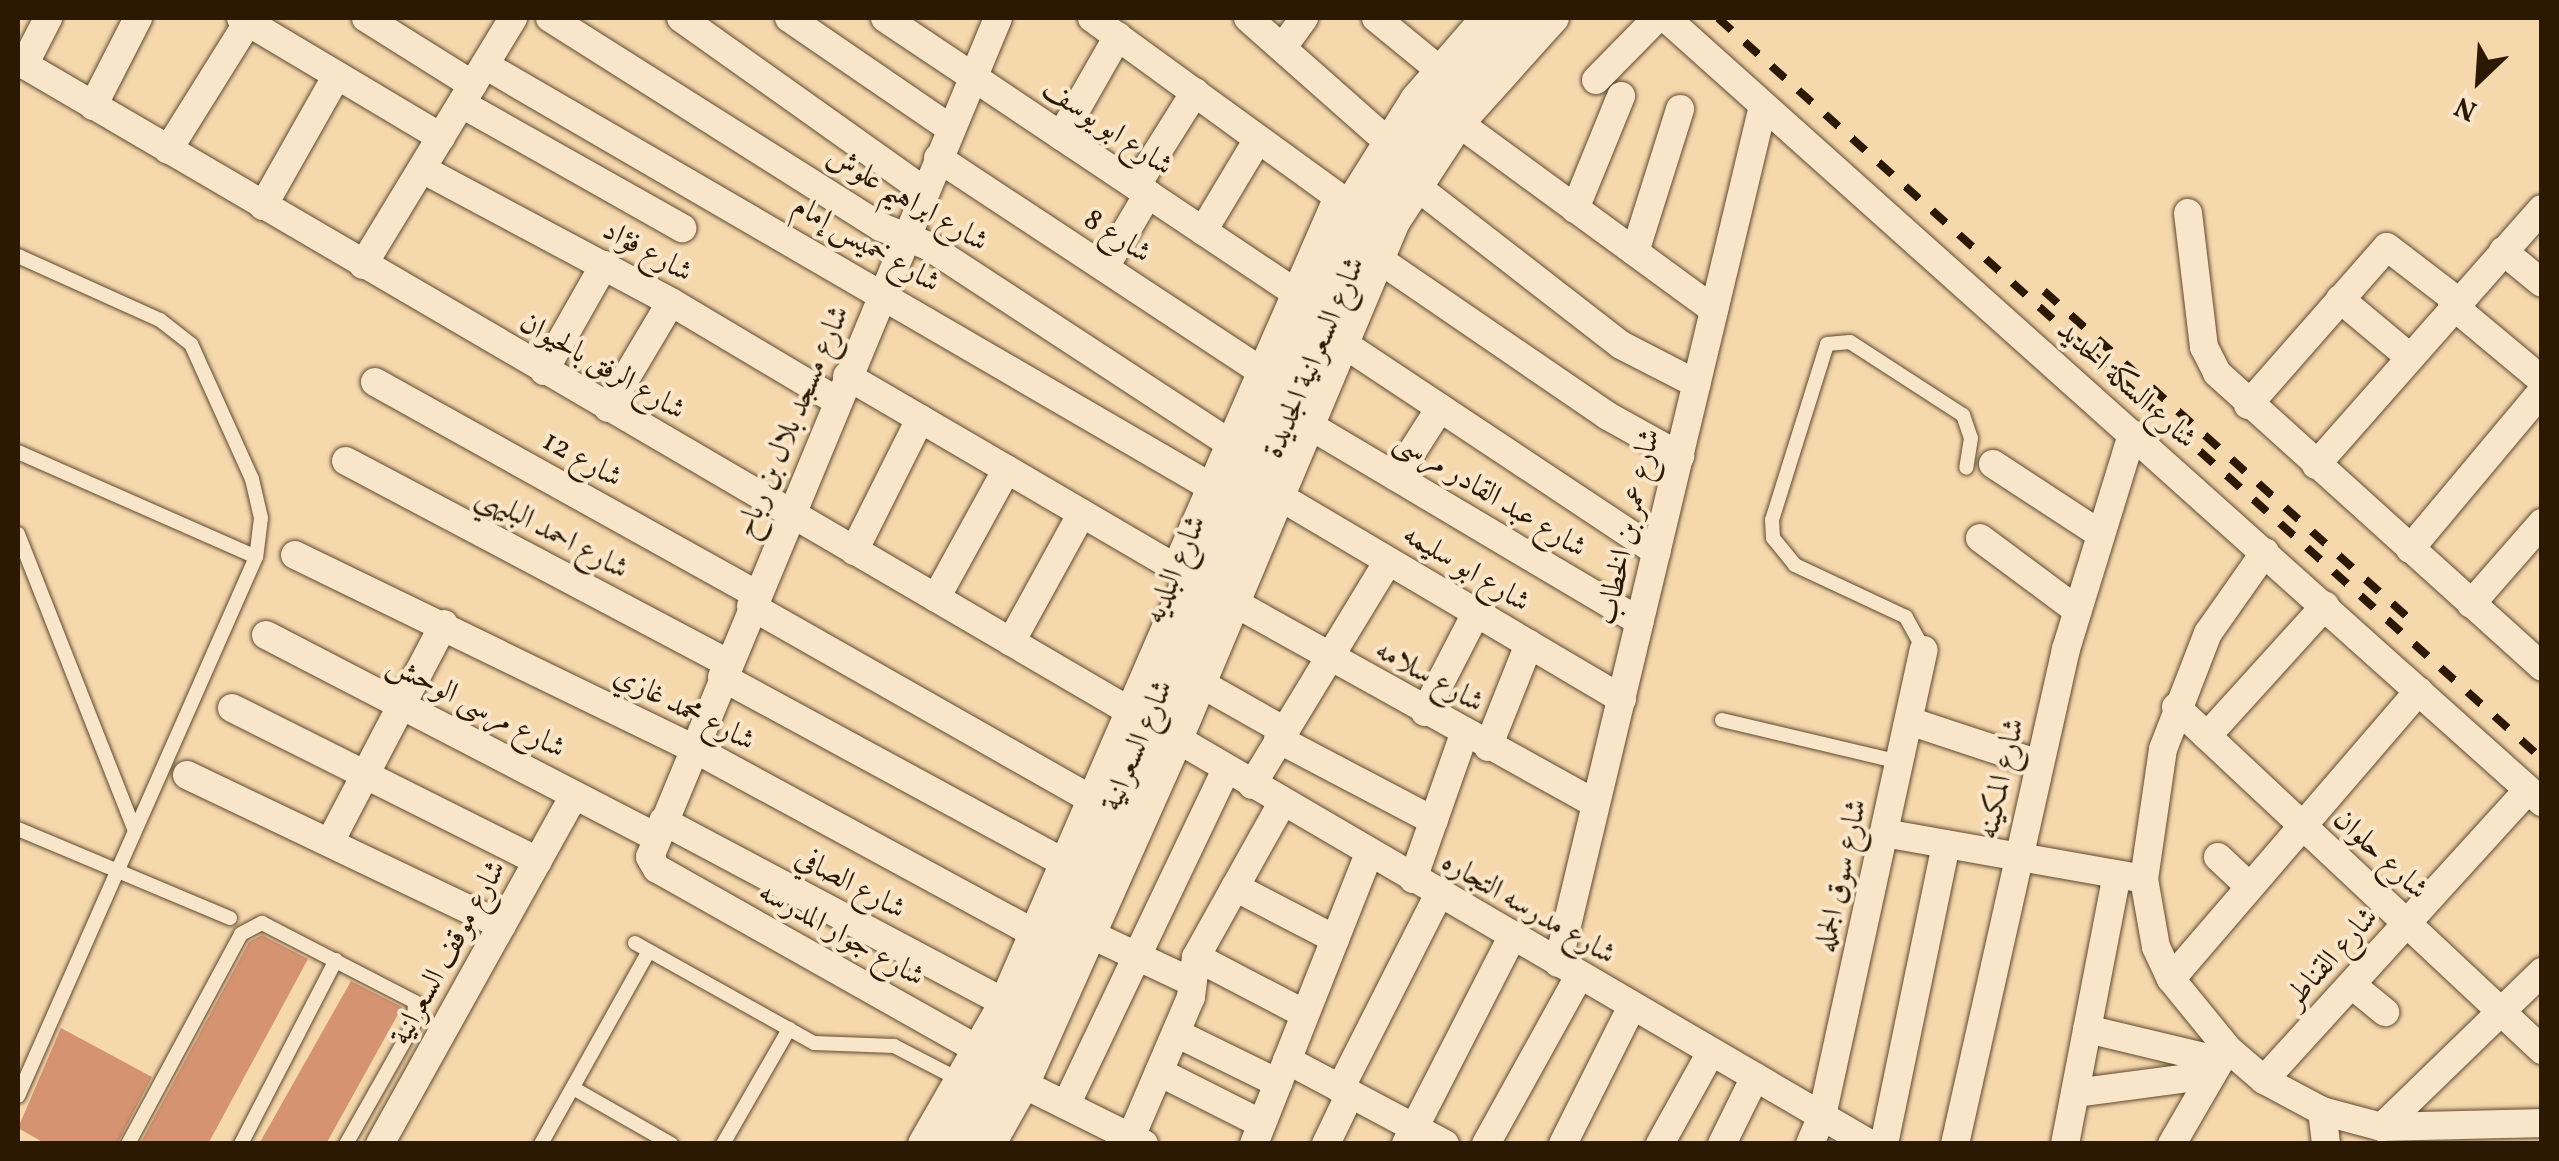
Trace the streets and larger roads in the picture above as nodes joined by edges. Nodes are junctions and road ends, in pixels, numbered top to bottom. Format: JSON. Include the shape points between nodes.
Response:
{"nodes":[{"id":1,"x":48,"y":18,"type":"edge"},
{"id":2,"x":138,"y":18,"type":"edge"},
{"id":3,"x":366,"y":18,"type":"edge"},
{"id":4,"x":512,"y":18,"type":"edge"},
{"id":5,"x":550,"y":18,"type":"edge"},
{"id":6,"x":681,"y":18,"type":"edge"},
{"id":7,"x":788,"y":18,"type":"edge"},
{"id":8,"x":885,"y":18,"type":"edge"},
{"id":9,"x":998,"y":18,"type":"edge"},
{"id":10,"x":1092,"y":18,"type":"edge"},
{"id":11,"x":1248,"y":18,"type":"edge"},
{"id":12,"x":1304,"y":18,"type":"edge"},
{"id":13,"x":1376,"y":18,"type":"edge"},
{"id":14,"x":1471,"y":18,"type":"edge"},
{"id":15,"x":1488,"y":18,"type":"edge"},
{"id":16,"x":1524,"y":18,"type":"edge"},
{"id":17,"x":1555,"y":18,"type":"edge"},
{"id":18,"x":1656,"y":18,"type":"edge"},
{"id":19,"x":1666,"y":18,"type":"edge"},
{"id":20,"x":245,"y":20,"type":"edge"},
{"id":21,"x":1118,"y":36,"type":"junction"},
{"id":22,"x":1283,"y":47,"type":"junction"},
{"id":23,"x":21,"y":63,"type":"edge"},
{"id":24,"x":1431,"y":63,"type":"junction"},
{"id":25,"x":337,"y":75,"type":"junction"},
{"id":26,"x":973,"y":77,"type":"junction"},
{"id":27,"x":1596,"y":80,"type":"dead end"},
{"id":28,"x":474,"y":85,"type":"junction"},
{"id":29,"x":1195,"y":92,"type":"junction"},
{"id":30,"x":1621,"y":96,"type":"dead end"},
{"id":31,"x":93,"y":106,"type":"junction"},
{"id":32,"x":1763,"y":106,"type":"junction"},
{"id":33,"x":1680,"y":108,"type":"dead end"},
{"id":34,"x":1460,"y":124,"type":"junction"},
{"id":35,"x":950,"y":129,"type":"junction"},
{"id":36,"x":1377,"y":132,"type":"junction"},
{"id":37,"x":1061,"y":136,"type":"junction"},
{"id":38,"x":442,"y":137,"type":"junction"},
{"id":39,"x":1258,"y":139,"type":"junction"},
{"id":40,"x":168,"y":150,"type":"junction"},
{"id":41,"x":938,"y":158,"type":"junction"},
{"id":42,"x":422,"y":168,"type":"junction"},
{"id":43,"x":1416,"y":186,"type":"junction"},
{"id":44,"x":1142,"y":190,"type":"junction"},
{"id":45,"x":924,"y":192,"type":"junction"},
{"id":46,"x":1338,"y":197,"type":"junction"},
{"id":47,"x":263,"y":206,"type":"junction"},
{"id":48,"x":1575,"y":208,"type":"junction"},
{"id":49,"x":2542,"y":210,"type":"edge"},
{"id":50,"x":2188,"y":212,"type":"dead end"},
{"id":51,"x":682,"y":228,"type":"dead end"},
{"id":52,"x":1202,"y":231,"type":"junction"},
{"id":53,"x":906,"y":236,"type":"junction"},
{"id":54,"x":2503,"y":250,"type":"junction"},
{"id":55,"x":1635,"y":252,"type":"junction"},
{"id":56,"x":1380,"y":260,"type":"junction"},
{"id":57,"x":363,"y":265,"type":"junction"},
{"id":58,"x":604,"y":265,"type":"junction"},
{"id":59,"x":1105,"y":267,"type":"junction"},
{"id":60,"x":2542,"y":283,"type":"edge"},
{"id":61,"x":883,"y":291,"type":"junction"},
{"id":62,"x":1294,"y":292,"type":"junction"},
{"id":63,"x":2340,"y":298,"type":"junction"},
{"id":64,"x":672,"y":302,"type":"junction"},
{"id":65,"x":2454,"y":303,"type":"junction"},
{"id":66,"x":1714,"y":310,"type":"junction"},
{"id":67,"x":1341,"y":342,"type":"junction"},
{"id":68,"x":2407,"y":355,"type":"junction"},
{"id":69,"x":1260,"y":370,"type":"junction"},
{"id":70,"x":544,"y":371,"type":"junction"},
{"id":71,"x":2542,"y":380,"type":"edge"},
{"id":72,"x":376,"y":382,"type":"dead end"},
{"id":73,"x":1697,"y":384,"type":"junction"},
{"id":74,"x":842,"y":388,"type":"junction"},
{"id":75,"x":2542,"y":391,"type":"edge"},
{"id":76,"x":2248,"y":404,"type":"junction"},
{"id":77,"x":608,"y":408,"type":"junction"},
{"id":78,"x":1440,"y":408,"type":"junction"},
{"id":79,"x":920,"y":419,"type":"junction"},
{"id":80,"x":1307,"y":424,"type":"junction"},
{"id":81,"x":2132,"y":434,"type":"junction"},
{"id":82,"x":1229,"y":443,"type":"junction"},
{"id":83,"x":1680,"y":456,"type":"junction"},
{"id":84,"x":346,"y":461,"type":"dead end"},
{"id":85,"x":2316,"y":465,"type":"junction"},
{"id":86,"x":1980,"y":466,"type":"road end"},
{"id":87,"x":1007,"y":470,"type":"junction"},
{"id":88,"x":1396,"y":477,"type":"junction"},
{"id":89,"x":1211,"y":487,"type":"junction"},
{"id":90,"x":1277,"y":495,"type":"junction"},
{"id":91,"x":790,"y":514,"type":"junction"},
{"id":92,"x":1082,"y":514,"type":"junction"},
{"id":93,"x":2542,"y":523,"type":"edge"},
{"id":94,"x":2097,"y":532,"type":"junction"},
{"id":95,"x":1980,"y":538,"type":"dead end"},
{"id":96,"x":2410,"y":549,"type":"junction"},
{"id":97,"x":854,"y":551,"type":"junction"},
{"id":98,"x":1656,"y":552,"type":"junction"},
{"id":99,"x":2265,"y":552,"type":"junction"},
{"id":100,"x":295,"y":555,"type":"dead end"},
{"id":101,"x":1388,"y":561,"type":"junction"},
{"id":102,"x":1176,"y":568,"type":"junction"},
{"id":103,"x":936,"y":598,"type":"junction"},
{"id":104,"x":754,"y":600,"type":"junction"},
{"id":105,"x":1233,"y":602,"type":"junction"},
{"id":106,"x":2472,"y":604,"type":"junction"},
{"id":107,"x":2325,"y":606,"type":"junction"},
{"id":108,"x":2076,"y":610,"type":"junction"},
{"id":109,"x":1476,"y":612,"type":"junction"},
{"id":110,"x":1640,"y":622,"type":"junction"},
{"id":111,"x":444,"y":624,"type":"junction"},
{"id":112,"x":266,"y":635,"type":"dead end"},
{"id":113,"x":1012,"y":642,"type":"junction"},
{"id":114,"x":1529,"y":644,"type":"junction"},
{"id":115,"x":1924,"y":650,"type":"road end"},
{"id":116,"x":1328,"y":657,"type":"junction"},
{"id":117,"x":2540,"y":661,"type":"edge"},
{"id":118,"x":725,"y":670,"type":"junction"},
{"id":119,"x":1200,"y":683,"type":"junction"},
{"id":120,"x":2419,"y":691,"type":"junction"},
{"id":121,"x":1622,"y":699,"type":"junction"},
{"id":122,"x":402,"y":705,"type":"junction"},
{"id":123,"x":2176,"y":707,"type":"junction"},
{"id":124,"x":232,"y":708,"type":"dead end"},
{"id":125,"x":1425,"y":712,"type":"junction"},
{"id":126,"x":1909,"y":721,"type":"junction"},
{"id":127,"x":1155,"y":728,"type":"junction"},
{"id":128,"x":1280,"y":735,"type":"junction"},
{"id":129,"x":2207,"y":736,"type":"junction"},
{"id":130,"x":1476,"y":740,"type":"junction"},
{"id":131,"x":693,"y":748,"type":"junction"},
{"id":132,"x":2038,"y":764,"type":"junction"},
{"id":133,"x":1226,"y":770,"type":"junction"},
{"id":134,"x":187,"y":775,"type":"dead end"},
{"id":135,"x":367,"y":775,"type":"junction"},
{"id":136,"x":1252,"y":785,"type":"junction"},
{"id":137,"x":574,"y":795,"type":"junction"},
{"id":138,"x":2535,"y":796,"type":"edge"},
{"id":139,"x":1094,"y":800,"type":"junction"},
{"id":140,"x":1282,"y":803,"type":"junction"},
{"id":141,"x":1596,"y":804,"type":"junction"},
{"id":142,"x":1434,"y":821,"type":"junction"},
{"id":143,"x":2302,"y":826,"type":"junction"},
{"id":144,"x":1884,"y":833,"type":"junction"},
{"id":145,"x":656,"y":837,"type":"junction"},
{"id":146,"x":330,"y":842,"type":"junction"},
{"id":147,"x":1946,"y":844,"type":"junction"},
{"id":148,"x":1369,"y":854,"type":"junction"},
{"id":149,"x":2018,"y":856,"type":"junction"},
{"id":150,"x":2218,"y":857,"type":"dead end"},
{"id":151,"x":538,"y":861,"type":"junction"},
{"id":152,"x":1067,"y":864,"type":"junction"},
{"id":153,"x":2130,"y":877,"type":"junction"},
{"id":154,"x":1414,"y":879,"type":"junction"},
{"id":155,"x":2250,"y":886,"type":"junction"},
{"id":156,"x":1236,"y":887,"type":"junction"},
{"id":157,"x":1438,"y":894,"type":"junction"},
{"id":158,"x":502,"y":924,"type":"junction"},
{"id":159,"x":2407,"y":924,"type":"junction"},
{"id":160,"x":1036,"y":934,"type":"junction"},
{"id":161,"x":1092,"y":934,"type":"junction"},
{"id":162,"x":1512,"y":937,"type":"junction"},
{"id":163,"x":1335,"y":939,"type":"junction"},
{"id":164,"x":1136,"y":956,"type":"junction"},
{"id":165,"x":1194,"y":970,"type":"junction"},
{"id":166,"x":1569,"y":970,"type":"junction"},
{"id":167,"x":2542,"y":972,"type":"edge"},
{"id":168,"x":2171,"y":979,"type":"junction"},
{"id":169,"x":2352,"y":985,"type":"junction"},
{"id":170,"x":1006,"y":1004,"type":"junction"},
{"id":171,"x":1632,"y":1006,"type":"junction"},
{"id":172,"x":2385,"y":1012,"type":"dead end"},
{"id":173,"x":2500,"y":1012,"type":"junction"},
{"id":174,"x":1305,"y":1014,"type":"junction"},
{"id":175,"x":2087,"y":1029,"type":"junction"},
{"id":176,"x":1176,"y":1033,"type":"junction"},
{"id":177,"x":2542,"y":1050,"type":"edge"},
{"id":178,"x":1710,"y":1052,"type":"junction"},
{"id":179,"x":2220,"y":1062,"type":"junction"},
{"id":180,"x":1005,"y":1068,"type":"junction"},
{"id":181,"x":1159,"y":1072,"type":"junction"},
{"id":182,"x":1283,"y":1072,"type":"junction"},
{"id":183,"x":1754,"y":1077,"type":"junction"},
{"id":184,"x":2264,"y":1080,"type":"junction"},
{"id":185,"x":1345,"y":1091,"type":"junction"},
{"id":186,"x":2074,"y":1093,"type":"junction"},
{"id":187,"x":1066,"y":1105,"type":"junction"},
{"id":188,"x":2322,"y":1112,"type":"junction"},
{"id":189,"x":1822,"y":1116,"type":"junction"},
{"id":190,"x":2382,"y":1127,"type":"junction"},
{"id":191,"x":2534,"y":1130,"type":"edge"},
{"id":192,"x":1258,"y":1134,"type":"edge"},
{"id":193,"x":1410,"y":1135,"type":"edge"},
{"id":194,"x":1000,"y":1141,"type":"edge"},
{"id":195,"x":1134,"y":1141,"type":"edge"},
{"id":196,"x":380,"y":1144,"type":"edge"},
{"id":197,"x":925,"y":1144,"type":"edge"},
{"id":198,"x":962,"y":1144,"type":"edge"},
{"id":199,"x":1326,"y":1144,"type":"edge"},
{"id":200,"x":1444,"y":1144,"type":"edge"},
{"id":201,"x":1486,"y":1144,"type":"edge"},
{"id":202,"x":1563,"y":1144,"type":"edge"},
{"id":203,"x":1660,"y":1144,"type":"edge"},
{"id":204,"x":1722,"y":1144,"type":"edge"},
{"id":205,"x":1810,"y":1144,"type":"edge"},
{"id":206,"x":1870,"y":1144,"type":"edge"},
{"id":207,"x":1884,"y":1144,"type":"edge"},
{"id":208,"x":1955,"y":1144,"type":"edge"},
{"id":209,"x":2065,"y":1144,"type":"edge"},
{"id":210,"x":2172,"y":1144,"type":"edge"},
{"id":211,"x":2326,"y":1144,"type":"edge"}],
"edges":[{"from":1,"to":23,"type":"street"},
{"from":2,"to":31,"type":"street"},
{"from":3,"to":28,"type":"street"},
{"from":4,"to":28,"type":"street"},
{"from":5,"to":53,"type":"street","name":"شارع ابراهيم علوش"},
{"from":6,"to":45,"type":"street"},
{"from":7,"to":35,"type":"street"},
{"from":8,"to":26,"type":"street","name":"شارع ابو يوسف"},
{"from":9,"to":26,"type":"street","name":"شارع مسجد بلال بن رباح"},
{"from":10,"to":21,"type":"street"},
{"from":11,"to":22,"type":"street"},
{"from":12,"to":22,"type":"street"},
{"from":13,"to":24,"type":"street"},
{"from":14,"to":24,"type":"street","name":"شارع البلديه"},
{"from":15,"to":127,"type":"street","name":"شارع السعرانية الجديدة","via":[[1417,100],[1355,199]]},
{"from":16,"to":127,"type":"street","name":"شارع السعرانية الجديدة","via":[[1442,109],[1384,200]]},
{"from":17,"to":34,"type":"street","name":"شارع السعرانية"},
{"from":18,"to":27,"type":"street"},
{"from":19,"to":32,"type":"street","name":"شارع السكة الحديد"},
{"from":20,"to":25,"type":"street"},
{"from":20,"to":40,"type":"street"},
{"from":21,"to":29,"type":"street"},
{"from":21,"to":37,"type":"street"},
{"from":22,"to":36,"type":"street"},
{"from":23,"to":31,"type":"street","name":"شارع الرفق بالحيوان"},
{"from":24,"to":36,"type":"street","name":"شارع البلديه"},
{"from":25,"to":38,"type":"street"},
{"from":25,"to":47,"type":"street"},
{"from":26,"to":35,"type":"street","name":"شارع مسجد بلال بن رباح"},
{"from":26,"to":37,"type":"street","name":"شارع ابو يوسف"},
{"from":28,"to":38,"type":"street"},
{"from":28,"to":51,"type":"street"},
{"from":28,"to":61,"type":"street","name":"شارع خميس إمام"},
{"from":29,"to":39,"type":"street"},
{"from":29,"to":44,"type":"street"},
{"from":30,"to":48,"type":"street"},
{"from":31,"to":40,"type":"street","name":"شارع الرفق بالحيوان"},
{"from":32,"to":66,"type":"street","name":"شارع عمر بن الخطاب"},
{"from":32,"to":81,"type":"street","name":"شارع السكة الحديد"},
{"from":33,"to":55,"type":"street"},
{"from":34,"to":43,"type":"street","name":"شارع السعرانية"},
{"from":34,"to":48,"type":"street"},
{"from":35,"to":41,"type":"street","name":"شارع مسجد بلال بن رباح"},
{"from":36,"to":46,"type":"street","name":"شارع البلديه"},
{"from":37,"to":44,"type":"street","name":"شارع ابو يوسف"},
{"from":38,"to":42,"type":"street"},
{"from":39,"to":46,"type":"street"},
{"from":39,"to":52,"type":"street"},
{"from":40,"to":47,"type":"street","name":"شارع الرفق بالحيوان"},
{"from":41,"to":45,"type":"street","name":"شارع مسجد بلال بن رباح"},
{"from":41,"to":59,"type":"street","name":"شارع 8"},
{"from":42,"to":57,"type":"street"},
{"from":42,"to":58,"type":"street","name":"شارع فؤاد"},
{"from":43,"to":56,"type":"street","name":"شارع السعرانية"},
{"from":43,"to":73,"type":"street","via":[[1621,345]]},
{"from":44,"to":52,"type":"street","name":"شارع ابو يوسف"},
{"from":44,"to":59,"type":"street"},
{"from":45,"to":53,"type":"street","name":"شارع مسجد بلال بن رباح"},
{"from":46,"to":62,"type":"street","name":"شارع البلديه"},
{"from":47,"to":57,"type":"street","name":"شارع الرفق بالحيوان"},
{"from":48,"to":55,"type":"street"},
{"from":49,"to":54,"type":"street"},
{"from":50,"to":76,"type":"street","via":[[2206,354]]},
{"from":52,"to":62,"type":"street","name":"شارع ابو يوسف"},
{"from":53,"to":61,"type":"street","name":"شارع مسجد بلال بن رباح"},
{"from":53,"to":82,"type":"street","name":"شارع ابراهيم علوش"},
{"from":54,"to":60,"type":"street"},
{"from":54,"to":65,"type":"street"},
{"from":55,"to":66,"type":"street"},
{"from":56,"to":67,"type":"street","name":"شارع السعرانية"},
{"from":56,"to":83,"type":"street","via":[[1606,415]]},
{"from":57,"to":70,"type":"street","name":"شارع الرفق بالحيوان"},
{"from":58,"to":64,"type":"street","name":"شارع فؤاد"},
{"from":58,"to":70,"type":"street"},
{"from":59,"to":69,"type":"street","name":"شارع 8"},
{"from":61,"to":74,"type":"street","name":"شارع مسجد بلال بن رباح"},
{"from":61,"to":89,"type":"street","name":"شارع خميس إمام"},
{"from":62,"to":69,"type":"street","name":"شارع البلديه"},
{"from":63,"to":65,"type":"street","via":[[2387,247]]},
{"from":63,"to":68,"type":"street"},
{"from":63,"to":76,"type":"street"},
{"from":64,"to":74,"type":"street","name":"شارع فؤاد"},
{"from":64,"to":77,"type":"street"},
{"from":65,"to":68,"type":"street"},
{"from":65,"to":71,"type":"street"},
{"from":66,"to":73,"type":"street","name":"شارع عمر بن الخطاب"},
{"from":67,"to":78,"type":"street"},
{"from":67,"to":80,"type":"street","name":"شارع السعرانية"},
{"from":68,"to":85,"type":"street"},
{"from":69,"to":82,"type":"street","name":"شارع البلديه"},
{"from":70,"to":77,"type":"street","name":"شارع الرفق بالحيوان"},
{"from":72,"to":104,"type":"street","name":"شارع 12"},
{"from":73,"to":83,"type":"street","name":"شارع عمر بن الخطاب"},
{"from":74,"to":79,"type":"street","name":"شارع فؤاد"},
{"from":74,"to":91,"type":"street","name":"شارع مسجد بلال بن رباح"},
{"from":75,"to":96,"type":"street"},
{"from":76,"to":85,"type":"street"},
{"from":77,"to":91,"type":"street","name":"شارع الرفق بالحيوان"},
{"from":78,"to":88,"type":"street"},
{"from":78,"to":98,"type":"street"},
{"from":79,"to":87,"type":"street","name":"شارع فؤاد"},
{"from":79,"to":97,"type":"street"},
{"from":80,"to":88,"type":"street","name":"شارع عبد القادر مرسى"},
{"from":80,"to":90,"type":"street","name":"شارع السعرانية"},
{"from":81,"to":94,"type":"street","name":"شارع المكينه"},
{"from":81,"to":99,"type":"street","name":"شارع السكة الحديد"},
{"from":82,"to":89,"type":"street","name":"شارع البلديه"},
{"from":83,"to":98,"type":"street","name":"شارع عمر بن الخطاب"},
{"from":84,"to":118,"type":"street","name":"شارع احمد البليهي"},
{"from":85,"to":96,"type":"street"},
{"from":86,"to":94,"type":"street"},
{"from":87,"to":92,"type":"street","name":"شارع فؤاد"},
{"from":87,"to":103,"type":"street"},
{"from":88,"to":110,"type":"street","name":"شارع عبد القادر مرسى"},
{"from":89,"to":102,"type":"street","name":"شارع البلديه"},
{"from":90,"to":101,"type":"street","name":"شارع ابو سليمه"},
{"from":90,"to":105,"type":"street","name":"شارع السعرانية"},
{"from":91,"to":97,"type":"street","name":"شارع الرفق بالحيوان"},
{"from":91,"to":104,"type":"street","name":"شارع مسجد بلال بن رباح"},
{"from":92,"to":102,"type":"street","name":"شارع فؤاد"},
{"from":92,"to":113,"type":"street"},
{"from":93,"to":106,"type":"street"},
{"from":94,"to":108,"type":"street","name":"شارع المكينه"},
{"from":95,"to":108,"type":"street"},
{"from":96,"to":106,"type":"street"},
{"from":97,"to":103,"type":"street","name":"شارع الرفق بالحيوان"},
{"from":98,"to":110,"type":"street","name":"شارع عمر بن الخطاب"},
{"from":99,"to":107,"type":"street","name":"شارع السكة الحديد"},
{"from":99,"to":123,"type":"street","via":[[2208,632]]},
{"from":100,"to":111,"type":"street","name":"شارع محمد غازي"},
{"from":101,"to":109,"type":"street","name":"شارع ابو سليمه"},
{"from":101,"to":116,"type":"street"},
{"from":102,"to":127,"type":"street","name":"شارع البلديه","via":[[1131,680]]},
{"from":103,"to":113,"type":"street","name":"شارع الرفق بالحيوان"},
{"from":104,"to":118,"type":"street","name":"شارع مسجد بلال بن رباح"},
{"from":104,"to":139,"type":"street","name":"شارع 12"},
{"from":105,"to":116,"type":"street","name":"شارع سلامه"},
{"from":105,"to":119,"type":"street","name":"شارع السعرانية"},
{"from":106,"to":117,"type":"street"},
{"from":107,"to":120,"type":"street","name":"شارع السكة الحديد"},
{"from":107,"to":129,"type":"street"},
{"from":108,"to":132,"type":"street","name":"شارع المكينه"},
{"from":109,"to":114,"type":"street","name":"شارع ابو سليمه"},
{"from":109,"to":125,"type":"street"},
{"from":110,"to":121,"type":"street","name":"شارع عمر بن الخطاب"},
{"from":111,"to":122,"type":"street"},
{"from":111,"to":131,"type":"street","name":"شارع محمد غازي"},
{"from":112,"to":122,"type":"street","name":"شارع مرسى الوحش"},
{"from":113,"to":127,"type":"street","name":"شارع الرفق بالحيوان"},
{"from":114,"to":121,"type":"street","name":"شارع ابو سليمه"},
{"from":114,"to":130,"type":"street"},
{"from":115,"to":126,"type":"street","name":"شارع سوق الجمله"},
{"from":116,"to":125,"type":"street","name":"شارع سلامه"},
{"from":116,"to":128,"type":"street"},
{"from":118,"to":131,"type":"street","name":"شارع مسجد بلال بن رباح"},
{"from":118,"to":152,"type":"street","name":"شارع احمد البليهي"},
{"from":119,"to":127,"type":"street","name":"شارع السعرانية"},
{"from":119,"to":128,"type":"street"},
{"from":120,"to":138,"type":"street","name":"شارع السكة الحديد"},
{"from":120,"to":143,"type":"street"},
{"from":121,"to":141,"type":"street","name":"شارع عمر بن الخطاب"},
{"from":122,"to":135,"type":"street"},
{"from":122,"to":137,"type":"street","name":"شارع مرسى الوحش"},
{"from":123,"to":129,"type":"street","name":"شارع حلوان"},
{"from":123,"to":153,"type":"street"},
{"from":124,"to":135,"type":"street"},
{"from":125,"to":130,"type":"street","name":"شارع سلامه"},
{"from":126,"to":132,"type":"street"},
{"from":126,"to":144,"type":"street","name":"شارع سوق الجمله"},
{"from":127,"to":133,"type":"street","name":"شارع مدرسه التجاره"},
{"from":127,"to":139,"type":"street","name":"شارع البلديه"},
{"from":127,"to":161,"type":"street","name":"شارع السعرانية"},
{"from":127,"to":180,"type":"street","name":"شارع البلديه"},
{"from":128,"to":136,"type":"street"},
{"from":128,"to":142,"type":"street"},
{"from":129,"to":143,"type":"street","name":"شارع حلوان"},
{"from":130,"to":141,"type":"street","name":"شارع سلامه"},
{"from":130,"to":142,"type":"street"},
{"from":131,"to":145,"type":"street","name":"شارع مسجد بلال بن رباح"},
{"from":131,"to":160,"type":"street","name":"شارع محمد غازي"},
{"from":132,"to":149,"type":"street","name":"شارع المكينه"},
{"from":133,"to":136,"type":"street","name":"شارع مدرسه التجاره"},
{"from":133,"to":164,"type":"street"},
{"from":134,"to":146,"type":"street"},
{"from":135,"to":146,"type":"street"},
{"from":135,"to":151,"type":"street"},
{"from":136,"to":140,"type":"street","name":"شارع مدرسه التجاره"},
{"from":137,"to":145,"type":"street","name":"شارع مرسى الوحش"},
{"from":137,"to":151,"type":"street","name":"شارع موقف السعرانية"},
{"from":138,"to":159,"type":"street","name":"شارع القناطر"},
{"from":139,"to":152,"type":"street","name":"شارع البلديه"},
{"from":140,"to":148,"type":"street","name":"شارع مدرسه التجاره"},
{"from":140,"to":156,"type":"street"},
{"from":141,"to":166,"type":"street","name":"شارع عمر بن الخطاب"},
{"from":142,"to":154,"type":"street"},
{"from":143,"to":155,"type":"street"},
{"from":143,"to":159,"type":"street","name":"شارع حلوان"},
{"from":144,"to":147,"type":"street"},
{"from":144,"to":189,"type":"street","name":"شارع سوق الجمله"},
{"from":145,"to":170,"type":"street","name":"شارع الصافي"},
{"from":145,"to":180,"type":"street","name":"شارع جوار المدرسه","via":[[657,869]]},
{"from":146,"to":158,"type":"street"},
{"from":147,"to":149,"type":"street"},
{"from":147,"to":207,"type":"street"},
{"from":148,"to":154,"type":"street","name":"شارع مدرسه التجاره"},
{"from":148,"to":163,"type":"street"},
{"from":149,"to":153,"type":"street"},
{"from":149,"to":208,"type":"street","name":"شارع المكينه"},
{"from":150,"to":155,"type":"street"},
{"from":151,"to":158,"type":"street","name":"شارع موقف السعرانية"},
{"from":152,"to":160,"type":"street","name":"شارع البلديه"},
{"from":153,"to":168,"type":"street"},
{"from":153,"to":175,"type":"street"},
{"from":154,"to":157,"type":"street","name":"شارع مدرسه التجاره"},
{"from":155,"to":168,"type":"street"},
{"from":156,"to":163,"type":"street"},
{"from":156,"to":165,"type":"street"},
{"from":157,"to":162,"type":"street","name":"شارع مدرسه التجاره"},
{"from":157,"to":185,"type":"street"},
{"from":158,"to":196,"type":"street","name":"شارع موقف السعرانية"},
{"from":159,"to":169,"type":"street","name":"شارع القناطر"},
{"from":159,"to":173,"type":"street","name":"شارع حلوان"},
{"from":160,"to":170,"type":"street","name":"شارع البلديه"},
{"from":161,"to":164,"type":"street"},
{"from":161,"to":180,"type":"street","name":"شارع السعرانية"},
{"from":162,"to":166,"type":"street","name":"شارع مدرسه التجاره"},
{"from":162,"to":193,"type":"street"},
{"from":163,"to":174,"type":"street"},
{"from":164,"to":165,"type":"street"},
{"from":164,"to":187,"type":"street"},
{"from":165,"to":174,"type":"street"},
{"from":165,"to":176,"type":"street"},
{"from":166,"to":171,"type":"street","name":"شارع مدرسه التجاره"},
{"from":166,"to":201,"type":"street","name":"شارع عمر بن الخطاب"},
{"from":167,"to":173,"type":"street"},
{"from":168,"to":179,"type":"street"},
{"from":169,"to":172,"type":"street"},
{"from":169,"to":184,"type":"street","name":"شارع القناطر"},
{"from":170,"to":180,"type":"street","name":"شارع البلديه"},
{"from":171,"to":178,"type":"street","name":"شارع مدرسه التجاره"},
{"from":171,"to":202,"type":"street"},
{"from":173,"to":177,"type":"street","name":"شارع حلوان"},
{"from":173,"to":190,"type":"street"},
{"from":174,"to":182,"type":"street"},
{"from":175,"to":179,"type":"street"},
{"from":175,"to":186,"type":"street"},
{"from":176,"to":181,"type":"street"},
{"from":176,"to":182,"type":"street"},
{"from":178,"to":183,"type":"street","name":"شارع مدرسه التجاره"},
{"from":178,"to":203,"type":"street"},
{"from":179,"to":184,"type":"street"},
{"from":179,"to":186,"type":"street"},
{"from":179,"to":210,"type":"street"},
{"from":180,"to":187,"type":"street","name":"شارع جوار المدرسه"},
{"from":180,"to":194,"type":"street","name":"شارع السعرانية"},
{"from":180,"to":197,"type":"street","name":"شارع البلديه","via":[[965,1083]]},
{"from":180,"to":198,"type":"street","name":"شارع البلديه"},
{"from":181,"to":192,"type":"street"},
{"from":181,"to":195,"type":"street"},
{"from":182,"to":185,"type":"street"},
{"from":182,"to":192,"type":"street"},
{"from":183,"to":189,"type":"street","name":"شارع مدرسه التجاره"},
{"from":183,"to":204,"type":"street"},
{"from":184,"to":188,"type":"street"},
{"from":185,"to":193,"type":"street"},
{"from":185,"to":199,"type":"street"},
{"from":186,"to":209,"type":"street"},
{"from":187,"to":195,"type":"street","name":"شارع جوار المدرسه"},
{"from":188,"to":190,"type":"street"},
{"from":188,"to":211,"type":"street"},
{"from":189,"to":205,"type":"street","name":"شارع سوق الجمله"},
{"from":189,"to":206,"type":"street","name":"شارع مدرسه التجاره"},
{"from":190,"to":191,"type":"street"},
{"from":193,"to":200,"type":"street"}]}
